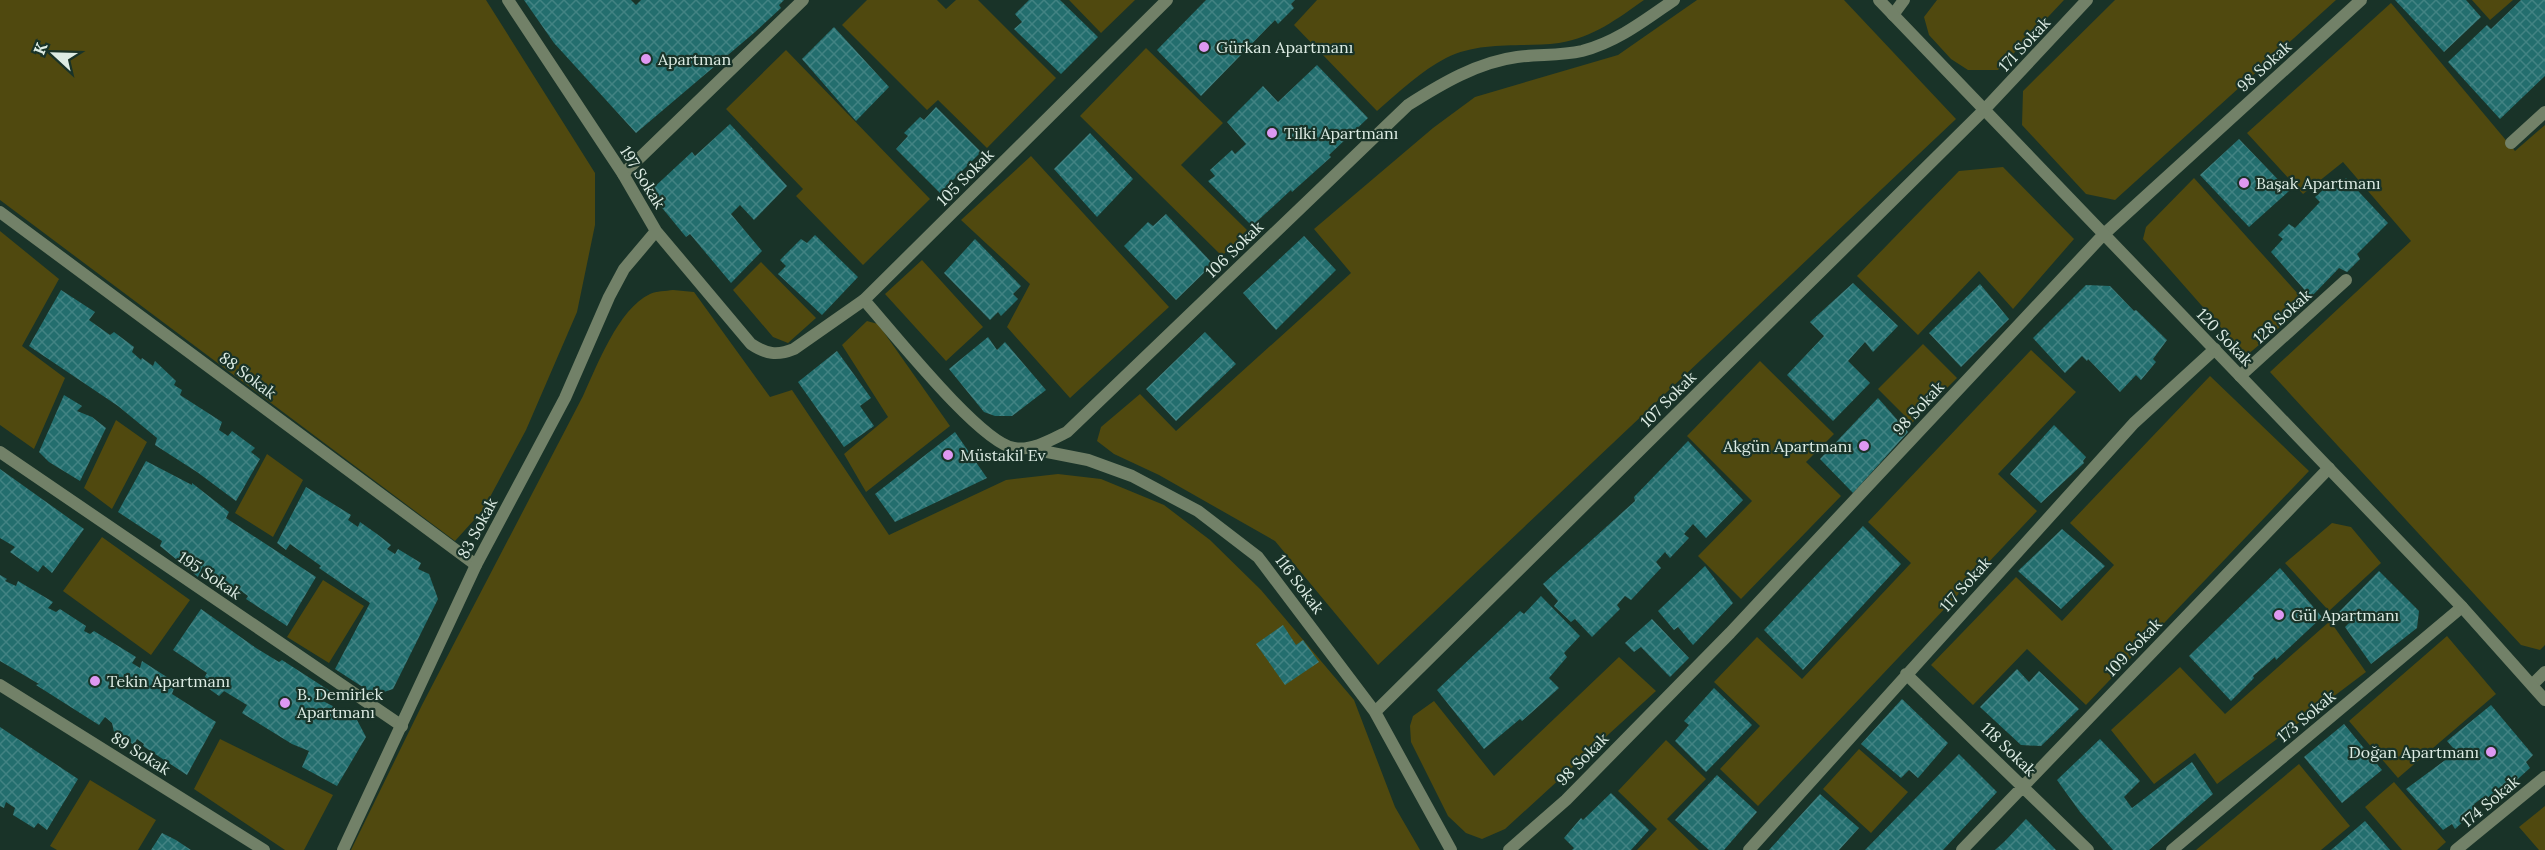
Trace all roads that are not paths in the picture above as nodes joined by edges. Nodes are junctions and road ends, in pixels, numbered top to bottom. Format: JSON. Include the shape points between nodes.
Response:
{"nodes":[{"id":1,"x":508,"y":0,"type":"edge"},
{"id":2,"x":803,"y":0,"type":"edge"},
{"id":3,"x":1167,"y":0,"type":"edge"},
{"id":4,"x":1674,"y":0,"type":"edge"},
{"id":5,"x":1879,"y":0,"type":"edge"},
{"id":6,"x":1904,"y":0,"type":"edge"},
{"id":7,"x":2087,"y":0,"type":"edge"},
{"id":8,"x":2361,"y":0,"type":"edge"},
{"id":9,"x":1893,"y":15,"type":"junction"},
{"id":10,"x":1984,"y":110,"type":"junction"},
{"id":11,"x":2545,"y":112,"type":"edge"},
{"id":12,"x":2511,"y":143,"type":"dead end"},
{"id":13,"x":623,"y":174,"type":"junction"},
{"id":14,"x":0,"y":212,"type":"edge"},
{"id":15,"x":656,"y":231,"type":"junction"},
{"id":16,"x":2103,"y":235,"type":"junction"},
{"id":17,"x":2346,"y":280,"type":"dead end"},
{"id":18,"x":864,"y":300,"type":"junction"},
{"id":19,"x":2215,"y":350,"type":"junction"},
{"id":20,"x":769,"y":354,"type":"joint"},
{"id":21,"x":2240,"y":376,"type":"junction"},
{"id":22,"x":1028,"y":448,"type":"junction"},
{"id":23,"x":0,"y":452,"type":"edge"},
{"id":24,"x":2329,"y":468,"type":"junction"},
{"id":25,"x":476,"y":565,"type":"junction"},
{"id":26,"x":2462,"y":607,"type":"junction"},
{"id":27,"x":2545,"y":672,"type":"edge"},
{"id":28,"x":1906,"y":674,"type":"junction"},
{"id":29,"x":0,"y":685,"type":"edge"},
{"id":30,"x":2532,"y":685,"type":"junction"},
{"id":31,"x":2545,"y":700,"type":"edge"},
{"id":32,"x":1376,"y":712,"type":"junction"},
{"id":33,"x":402,"y":726,"type":"junction"},
{"id":34,"x":2545,"y":777,"type":"edge"},
{"id":35,"x":2023,"y":785,"type":"junction"},
{"id":36,"x":264,"y":850,"type":"edge"},
{"id":37,"x":343,"y":850,"type":"edge"},
{"id":38,"x":1452,"y":850,"type":"edge"},
{"id":39,"x":1509,"y":850,"type":"edge"},
{"id":40,"x":1749,"y":850,"type":"edge"},
{"id":41,"x":1962,"y":850,"type":"edge"},
{"id":42,"x":2088,"y":850,"type":"edge"},
{"id":43,"x":2172,"y":850,"type":"edge"},
{"id":44,"x":2456,"y":850,"type":"edge"}],
"edges":[{"from":1,"to":13,"type":"street","name":"197 Sokak"},
{"from":2,"to":13,"type":"street"},
{"from":3,"to":18,"type":"street","name":"105 Sokak"},
{"from":4,"to":22,"type":"street","name":"106 Sokak","via":[[1608,42],[1582,51],[1518,57],[1486,65],[1450,80],[1408,105],[1067,432]]},
{"from":5,"to":9,"type":"street","name":"120 Sokak"},
{"from":6,"to":9,"type":"street"},
{"from":7,"to":10,"type":"street","name":"171 Sokak"},
{"from":8,"to":16,"type":"street","name":"98 Sokak"},
{"from":9,"to":10,"type":"street","name":"120 Sokak"},
{"from":10,"to":16,"type":"street","name":"120 Sokak"},
{"from":10,"to":32,"type":"street","name":"107 Sokak"},
{"from":11,"to":12,"type":"street"},
{"from":13,"to":15,"type":"street","name":"197 Sokak"},
{"from":14,"to":25,"type":"street","name":"88 Sokak"},
{"from":15,"to":20,"type":"street","name":"197 Sokak","via":[[751,344]]},
{"from":15,"to":25,"type":"street","name":"83 Sokak","via":[[624,269],[565,398]]},
{"from":16,"to":19,"type":"street","name":"120 Sokak"},
{"from":16,"to":39,"type":"street","name":"98 Sokak","via":[[1730,633],[1566,800]]},
{"from":17,"to":21,"type":"street","name":"128 Sokak"},
{"from":18,"to":20,"type":"street","name":"105 Sokak","via":[[794,349]]},
{"from":18,"to":22,"type":"street","via":[[977,426],[1000,444]]},
{"from":19,"to":21,"type":"street","name":"120 Sokak"},
{"from":19,"to":28,"type":"street","name":"117 Sokak","via":[[2134,423]]},
{"from":21,"to":24,"type":"street","name":"120 Sokak"},
{"from":22,"to":32,"type":"street","name":"116 Sokak","via":[[1088,460],[1132,476],[1198,511],[1258,557]]},
{"from":23,"to":33,"type":"street","name":"195 Sokak"},
{"from":24,"to":26,"type":"street","name":"120 Sokak"},
{"from":24,"to":35,"type":"street","name":"109 Sokak"},
{"from":25,"to":33,"type":"street","name":"83 Sokak"},
{"from":26,"to":30,"type":"street","name":"120 Sokak"},
{"from":26,"to":43,"type":"street","name":"173 Sokak"},
{"from":27,"to":30,"type":"street"},
{"from":28,"to":35,"type":"street","name":"118 Sokak"},
{"from":28,"to":40,"type":"street","name":"117 Sokak"},
{"from":29,"to":36,"type":"street","name":"89 Sokak"},
{"from":30,"to":31,"type":"street","name":"120 Sokak"},
{"from":32,"to":38,"type":"street","name":"116 Sokak"},
{"from":33,"to":37,"type":"street","name":"83 Sokak"},
{"from":34,"to":44,"type":"street","name":"174 Sokak"},
{"from":35,"to":41,"type":"street","name":"109 Sokak"},
{"from":35,"to":42,"type":"street","name":"118 Sokak"}]}
